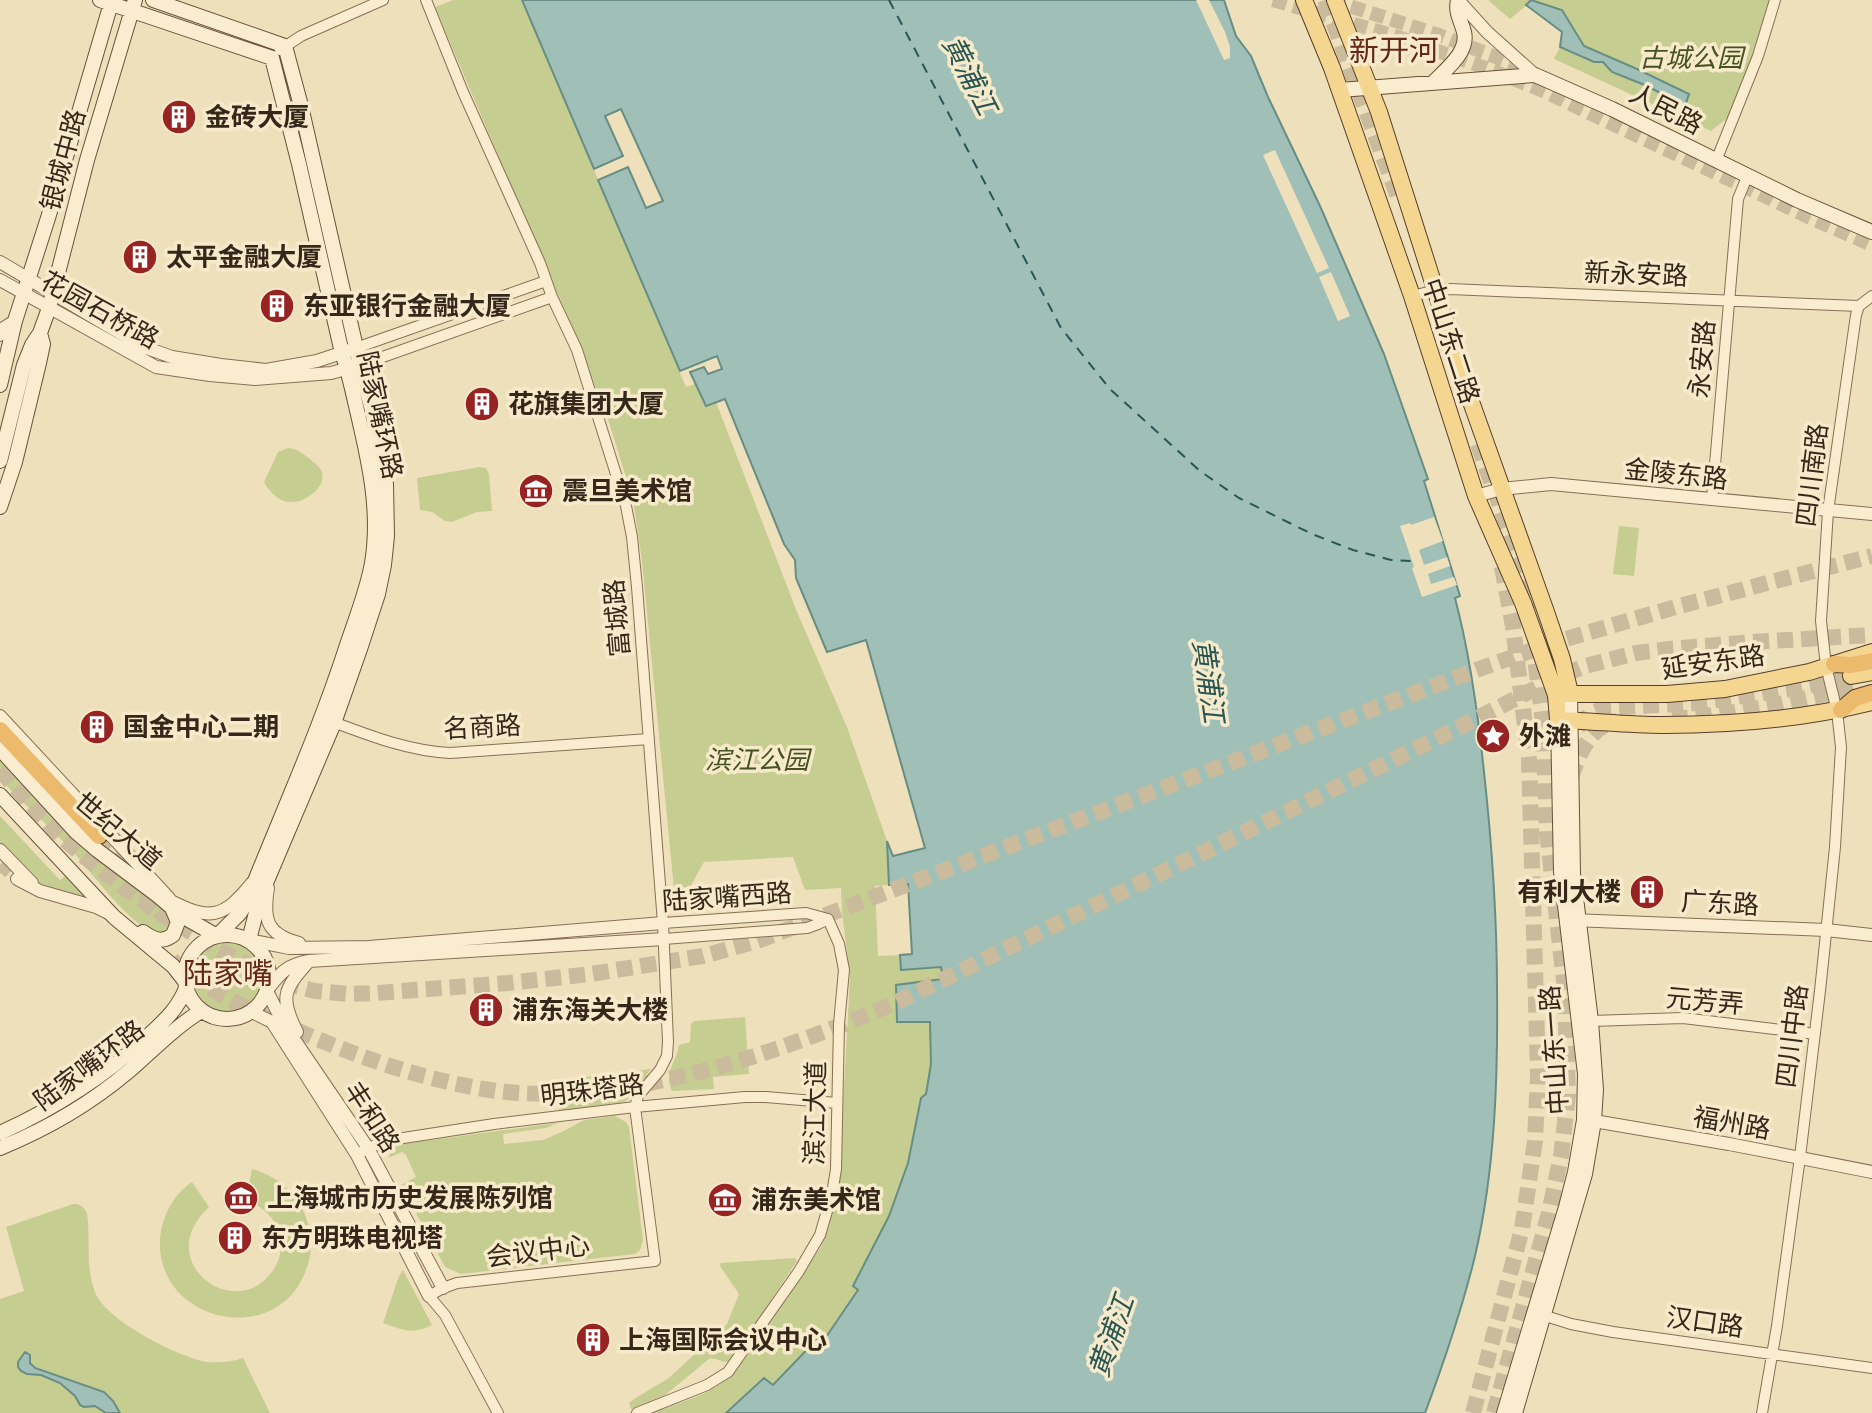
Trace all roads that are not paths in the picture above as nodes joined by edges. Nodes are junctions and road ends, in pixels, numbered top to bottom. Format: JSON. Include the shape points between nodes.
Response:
{"nodes":[{"id":1,"x":153,"y":0,"type":"edge"},
{"id":2,"x":383,"y":0,"type":"edge"},
{"id":3,"x":426,"y":0,"type":"edge"},
{"id":4,"x":1304,"y":0,"type":"edge"},
{"id":5,"x":1335,"y":0,"type":"tunnel mouth"},
{"id":6,"x":1458,"y":0,"type":"edge"},
{"id":7,"x":1775,"y":0,"type":"edge"},
{"id":8,"x":108,"y":1,"type":"edge"},
{"id":9,"x":134,"y":5,"type":"edge"},
{"id":10,"x":285,"y":46,"type":"junction"},
{"id":11,"x":272,"y":58,"type":"junction"},
{"id":12,"x":1535,"y":75,"type":"junction"},
{"id":13,"x":1434,"y":82,"type":"junction"},
{"id":14,"x":1370,"y":87,"type":"junction"},
{"id":15,"x":1340,"y":90,"type":"junction"},
{"id":16,"x":1716,"y":161,"type":"junction"},
{"id":17,"x":1747,"y":177,"type":"junction"},
{"id":18,"x":1872,"y":232,"type":"edge"},
{"id":19,"x":0,"y":262,"type":"edge"},
{"id":20,"x":29,"y":278,"type":"junction"},
{"id":21,"x":0,"y":280,"type":"edge"},
{"id":22,"x":546,"y":281,"type":"junction"},
{"id":23,"x":1436,"y":290,"type":"junction"},
{"id":24,"x":53,"y":293,"type":"junction"},
{"id":25,"x":24,"y":294,"type":"junction"},
{"id":26,"x":1412,"y":296,"type":"junction"},
{"id":27,"x":1872,"y":296,"type":"edge"},
{"id":28,"x":552,"y":297,"type":"junction"},
{"id":29,"x":1729,"y":299,"type":"junction"},
{"id":30,"x":1859,"y":306,"type":"junction"},
{"id":31,"x":49,"y":308,"type":"junction"},
{"id":32,"x":15,"y":321,"type":"junction"},
{"id":33,"x":40,"y":333,"type":"junction"},
{"id":34,"x":0,"y":335,"type":"edge"},
{"id":35,"x":349,"y":350,"type":"junction"},
{"id":36,"x":354,"y":367,"type":"junction"},
{"id":37,"x":0,"y":385,"type":"edge"},
{"id":38,"x":0,"y":461,"type":"edge"},
{"id":39,"x":1501,"y":489,"type":"junction"},
{"id":40,"x":1476,"y":496,"type":"junction"},
{"id":41,"x":1712,"y":499,"type":"junction"},
{"id":42,"x":0,"y":507,"type":"edge"},
{"id":43,"x":1828,"y":511,"type":"junction"},
{"id":44,"x":1872,"y":514,"type":"edge"},
{"id":45,"x":1872,"y":652,"type":"edge"},
{"id":46,"x":1872,"y":661,"type":"edge"},
{"id":47,"x":1830,"y":665,"type":"junction"},
{"id":48,"x":1865,"y":680,"type":"edge"},
{"id":49,"x":1563,"y":694,"type":"junction"},
{"id":50,"x":1624,"y":694,"type":"junction"},
{"id":51,"x":1872,"y":702,"type":"edge"},
{"id":52,"x":1839,"y":710,"type":"junction"},
{"id":53,"x":0,"y":716,"type":"edge"},
{"id":54,"x":328,"y":720,"type":"junction"},
{"id":55,"x":1565,"y":720,"type":"junction"},
{"id":56,"x":1625,"y":723,"type":"junction"},
{"id":57,"x":0,"y":730,"type":"edge"},
{"id":58,"x":649,"y":739,"type":"junction"},
{"id":59,"x":0,"y":749,"type":"edge"},
{"id":60,"x":0,"y":795,"type":"edge"},
{"id":61,"x":99,"y":836,"type":"tunnel mouth"},
{"id":62,"x":0,"y":850,"type":"edge"},
{"id":63,"x":264,"y":876,"type":"junction"},
{"id":64,"x":17,"y":879,"type":"tunnel mouth"},
{"id":65,"x":40,"y":891,"type":"junction"},
{"id":66,"x":167,"y":901,"type":"junction"},
{"id":67,"x":117,"y":919,"type":"junction"},
{"id":68,"x":828,"y":919,"type":"junction"},
{"id":69,"x":1572,"y":920,"type":"junction"},
{"id":70,"x":663,"y":923,"type":"junction"},
{"id":71,"x":1826,"y":930,"type":"junction"},
{"id":72,"x":1872,"y":935,"type":"edge"},
{"id":73,"x":217,"y":936,"type":"junction"},
{"id":74,"x":664,"y":939,"type":"junction"},
{"id":75,"x":249,"y":940,"type":"junction"},
{"id":76,"x":322,"y":948,"type":"junction"},
{"id":77,"x":309,"y":961,"type":"junction"},
{"id":78,"x":185,"y":984,"type":"junction"},
{"id":79,"x":268,"y":990,"type":"junction"},
{"id":80,"x":201,"y":1011,"type":"junction"},
{"id":81,"x":252,"y":1012,"type":"junction"},
{"id":82,"x":1591,"y":1021,"type":"junction"},
{"id":83,"x":1815,"y":1034,"type":"junction"},
{"id":84,"x":312,"y":1066,"type":"junction"},
{"id":85,"x":837,"y":1103,"type":"junction"},
{"id":86,"x":635,"y":1107,"type":"junction"},
{"id":87,"x":1589,"y":1120,"type":"junction"},
{"id":88,"x":0,"y":1133,"type":"edge"},
{"id":89,"x":0,"y":1148,"type":"edge"},
{"id":90,"x":363,"y":1152,"type":"junction"},
{"id":91,"x":1800,"y":1157,"type":"junction"},
{"id":92,"x":1872,"y":1172,"type":"edge"},
{"id":93,"x":443,"y":1288,"type":"junction"},
{"id":94,"x":429,"y":1296,"type":"junction"},
{"id":95,"x":1539,"y":1314,"type":"junction"},
{"id":96,"x":445,"y":1315,"type":"junction"},
{"id":97,"x":1771,"y":1353,"type":"junction"},
{"id":98,"x":1872,"y":1368,"type":"edge"},
{"id":99,"x":498,"y":1413,"type":"edge"},
{"id":100,"x":637,"y":1413,"type":"edge"},
{"id":101,"x":1504,"y":1413,"type":"edge"},
{"id":102,"x":1515,"y":1413,"type":"edge"},
{"id":103,"x":1762,"y":1413,"type":"edge"}],
"edges":[{"from":1,"to":10,"type":"main road"},
{"from":2,"to":10,"type":"street"},
{"from":3,"to":22,"type":"street","name":"富城路"},
{"from":4,"to":15,"type":"main road","name":"中山东二路"},
{"from":5,"to":14,"type":"main road","name":"中山东二路"},
{"from":6,"to":12,"type":"street","name":"人民路"},
{"from":6,"to":13,"type":"main road","via":[[1462,49]]},
{"from":7,"to":16,"type":"street"},
{"from":8,"to":9,"type":"main road"},
{"from":8,"to":20,"type":"main road","name":"银城中路"},
{"from":9,"to":11,"type":"main road"},
{"from":9,"to":24,"type":"main road","name":"银城中路"},
{"from":10,"to":11,"type":"street"},
{"from":10,"to":35,"type":"main road","name":"陆家嘴环路"},
{"from":11,"to":35,"type":"main road","name":"陆家嘴环路"},
{"from":12,"to":13,"type":"main road"},
{"from":12,"to":16,"type":"main road","name":"人民路"},
{"from":13,"to":14,"type":"main road"},
{"from":14,"to":15,"type":"main road"},
{"from":14,"to":23,"type":"main road","name":"中山东二路"},
{"from":15,"to":26,"type":"main road","name":"中山东二路"},
{"from":16,"to":17,"type":"main road","name":"人民路"},
{"from":17,"to":18,"type":"main road","name":"人民路"},
{"from":17,"to":29,"type":"street","name":"永安路","via":[[1738,199]]},
{"from":19,"to":20,"type":"street","name":"花园石桥路"},
{"from":20,"to":24,"type":"street","name":"花园石桥路"},
{"from":20,"to":25,"type":"main road","name":"银城中路"},
{"from":21,"to":25,"type":"street","name":"花园石桥路"},
{"from":22,"to":28,"type":"street","name":"富城路"},
{"from":22,"to":35,"type":"street","name":"花园石桥路"},
{"from":23,"to":26,"type":"street","name":"新永安路"},
{"from":23,"to":29,"type":"street","name":"新永安路"},
{"from":23,"to":39,"type":"main road","name":"中山东二路"},
{"from":24,"to":31,"type":"main road","name":"银城中路"},
{"from":24,"to":35,"type":"street","name":"花园石桥路","via":[[144,347],[172,357],[266,370]]},
{"from":25,"to":31,"type":"street","name":"花园石桥路"},
{"from":25,"to":32,"type":"main road","name":"银城中路"},
{"from":26,"to":40,"type":"main road","name":"中山东二路"},
{"from":27,"to":30,"type":"street"},
{"from":28,"to":36,"type":"street","name":"花园石桥路"},
{"from":28,"to":58,"type":"street","name":"富城路","via":[[577,350],[626,506]]},
{"from":29,"to":30,"type":"street","name":"新永安路"},
{"from":29,"to":41,"type":"street","name":"永安路"},
{"from":30,"to":43,"type":"street","name":"四川南路"},
{"from":31,"to":33,"type":"main road","name":"银城中路"},
{"from":31,"to":36,"type":"street","name":"花园石桥路","via":[[156,367],[255,379]]},
{"from":32,"to":34,"type":"street"},
{"from":32,"to":37,"type":"main road","name":"银城中路"},
{"from":33,"to":38,"type":"main road","via":[[24,365]]},
{"from":33,"to":42,"type":"main road","via":[[43,344]]},
{"from":35,"to":36,"type":"main road","name":"陆家嘴环路"},
{"from":36,"to":54,"type":"main road","name":"陆家嘴环路","via":[[372,486],[372,562]]},
{"from":39,"to":40,"type":"street","name":"金陵东路"},
{"from":39,"to":41,"type":"street","name":"金陵东路","via":[[1551,484]]},
{"from":39,"to":49,"type":"main road","name":"中山东二路","via":[[1562,659]]},
{"from":40,"to":49,"type":"main road","name":"中山东二路"},
{"from":41,"to":43,"type":"street","name":"金陵东路"},
{"from":43,"to":44,"type":"street","name":"金陵东路"},
{"from":43,"to":47,"type":"street","name":"四川南路","via":[[1821,621]]},
{"from":45,"to":47,"type":"main road","name":"延安东路"},
{"from":46,"to":47,"type":"highway"},
{"from":47,"to":50,"type":"main road","name":"延安东路","via":[[1725,689]]},
{"from":47,"to":52,"type":"street","name":"四川南路"},
{"from":48,"to":52,"type":"highway","via":[[1855,698]]},
{"from":49,"to":50,"type":"main road","name":"延安东路"},
{"from":49,"to":55,"type":"main road"},
{"from":50,"to":56,"type":"main road","via":[[1609,702],[1607,713]]},
{"from":51,"to":52,"type":"main road"},
{"from":52,"to":56,"type":"main road","via":[[1700,724]]},
{"from":52,"to":71,"type":"street","name":"四川中路","via":[[1841,747]]},
{"from":53,"to":66,"type":"street"},
{"from":54,"to":58,"type":"street","name":"名商路","via":[[428,752]]},
{"from":54,"to":63,"type":"main road","name":"陆家嘴环路"},
{"from":55,"to":56,"type":"main road"},
{"from":55,"to":69,"type":"main road","name":"中山东一路"},
{"from":57,"to":61,"type":"highway"},
{"from":58,"to":70,"type":"street","name":"富城路"},
{"from":59,"to":66,"type":"main road","name":"世纪大道","via":[[77,833]]},
{"from":60,"to":67,"type":"main road"},
{"from":62,"to":65,"type":"street"},
{"from":63,"to":66,"type":"street","via":[[219,912],[196,912]]},
{"from":63,"to":73,"type":"main road","name":"陆家嘴环路"},
{"from":63,"to":75,"type":"main road","name":"陆家嘴环路"},
{"from":63,"to":76,"type":"street","via":[[265,913],[273,930]]},
{"from":64,"to":65,"type":"street"},
{"from":65,"to":67,"type":"street","via":[[96,907]]},
{"from":66,"to":67,"type":"main road","via":[[178,922],[165,940]]},
{"from":66,"to":73,"type":"main road","name":"世纪大道"},
{"from":67,"to":78,"type":"main road","via":[[173,966]]},
{"from":68,"to":70,"type":"street","name":"陆家嘴西路","via":[[806,913]]},
{"from":68,"to":74,"type":"street","name":"陆家嘴西路","via":[[807,928]]},
{"from":68,"to":85,"type":"street","name":"滨江大道","via":[[844,970]]},
{"from":69,"to":71,"type":"street","name":"广东路"},
{"from":69,"to":82,"type":"main road","name":"中山东一路"},
{"from":69,"to":87,"type":"main road","name":"中山东一路"},
{"from":70,"to":74,"type":"street","name":"富城路"},
{"from":70,"to":76,"type":"street","name":"陆家嘴西路"},
{"from":71,"to":72,"type":"street","name":"广东路"},
{"from":71,"to":83,"type":"street","name":"四川中路"},
{"from":73,"to":75,"type":"main road"},
{"from":73,"to":78,"type":"main road","via":[[189,957]]},
{"from":74,"to":77,"type":"street","name":"陆家嘴西路"},
{"from":74,"to":86,"type":"street","name":"富城路","via":[[667,1056]]},
{"from":75,"to":76,"type":"street","name":"陆家嘴西路"},
{"from":75,"to":79,"type":"main road","via":[[267,962]]},
{"from":77,"to":79,"type":"street","name":"陆家嘴西路","via":[[293,964]]},
{"from":77,"to":84,"type":"street","via":[[293,978],[285,998],[291,1021],[313,1057]]},
{"from":78,"to":80,"type":"main road"},
{"from":78,"to":88,"type":"main road","name":"陆家嘴环路","via":[[173,1012],[109,1070],[43,1113]]},
{"from":79,"to":81,"type":"main road"},
{"from":79,"to":84,"type":"street","name":"丰和路"},
{"from":80,"to":81,"type":"main road","via":[[227,1020]]},
{"from":80,"to":89,"type":"main road","name":"陆家嘴环路","via":[[98,1095],[42,1130]]},
{"from":81,"to":90,"type":"street","name":"丰和路","via":[[272,1022]]},
{"from":82,"to":83,"type":"street","name":"元芳弄","via":[[1683,1018]]},
{"from":82,"to":87,"type":"main road","name":"中山东一路","via":[[1596,1090]]},
{"from":83,"to":91,"type":"street","name":"四川中路"},
{"from":84,"to":90,"type":"street","name":"丰和路"},
{"from":85,"to":86,"type":"street","name":"明珠塔路","via":[[745,1097]]},
{"from":85,"to":100,"type":"street","name":"滨江大道","via":[[835,1182],[813,1250],[728,1372]]},
{"from":86,"to":90,"type":"street","name":"明珠塔路","via":[[384,1141]]},
{"from":86,"to":93,"type":"street","name":"会议中心","via":[[655,1261]]},
{"from":87,"to":91,"type":"street","name":"福州路"},
{"from":87,"to":95,"type":"main road","name":"中山东一路"},
{"from":90,"to":93,"type":"street","name":"丰和路"},
{"from":90,"to":94,"type":"street","name":"丰和路"},
{"from":91,"to":92,"type":"street","name":"福州路"},
{"from":91,"to":97,"type":"street","name":"四川中路"},
{"from":93,"to":94,"type":"street","name":"会议中心"},
{"from":93,"to":96,"type":"street","name":"丰和路"},
{"from":94,"to":96,"type":"street","name":"丰和路"},
{"from":95,"to":97,"type":"street","name":"汉口路","via":[[1613,1332]]},
{"from":95,"to":101,"type":"main road","name":"中山东一路"},
{"from":95,"to":102,"type":"main road","name":"中山东一路"},
{"from":96,"to":99,"type":"street","name":"丰和路"},
{"from":97,"to":98,"type":"street","name":"汉口路"},
{"from":97,"to":103,"type":"street","name":"四川中路"}]}
